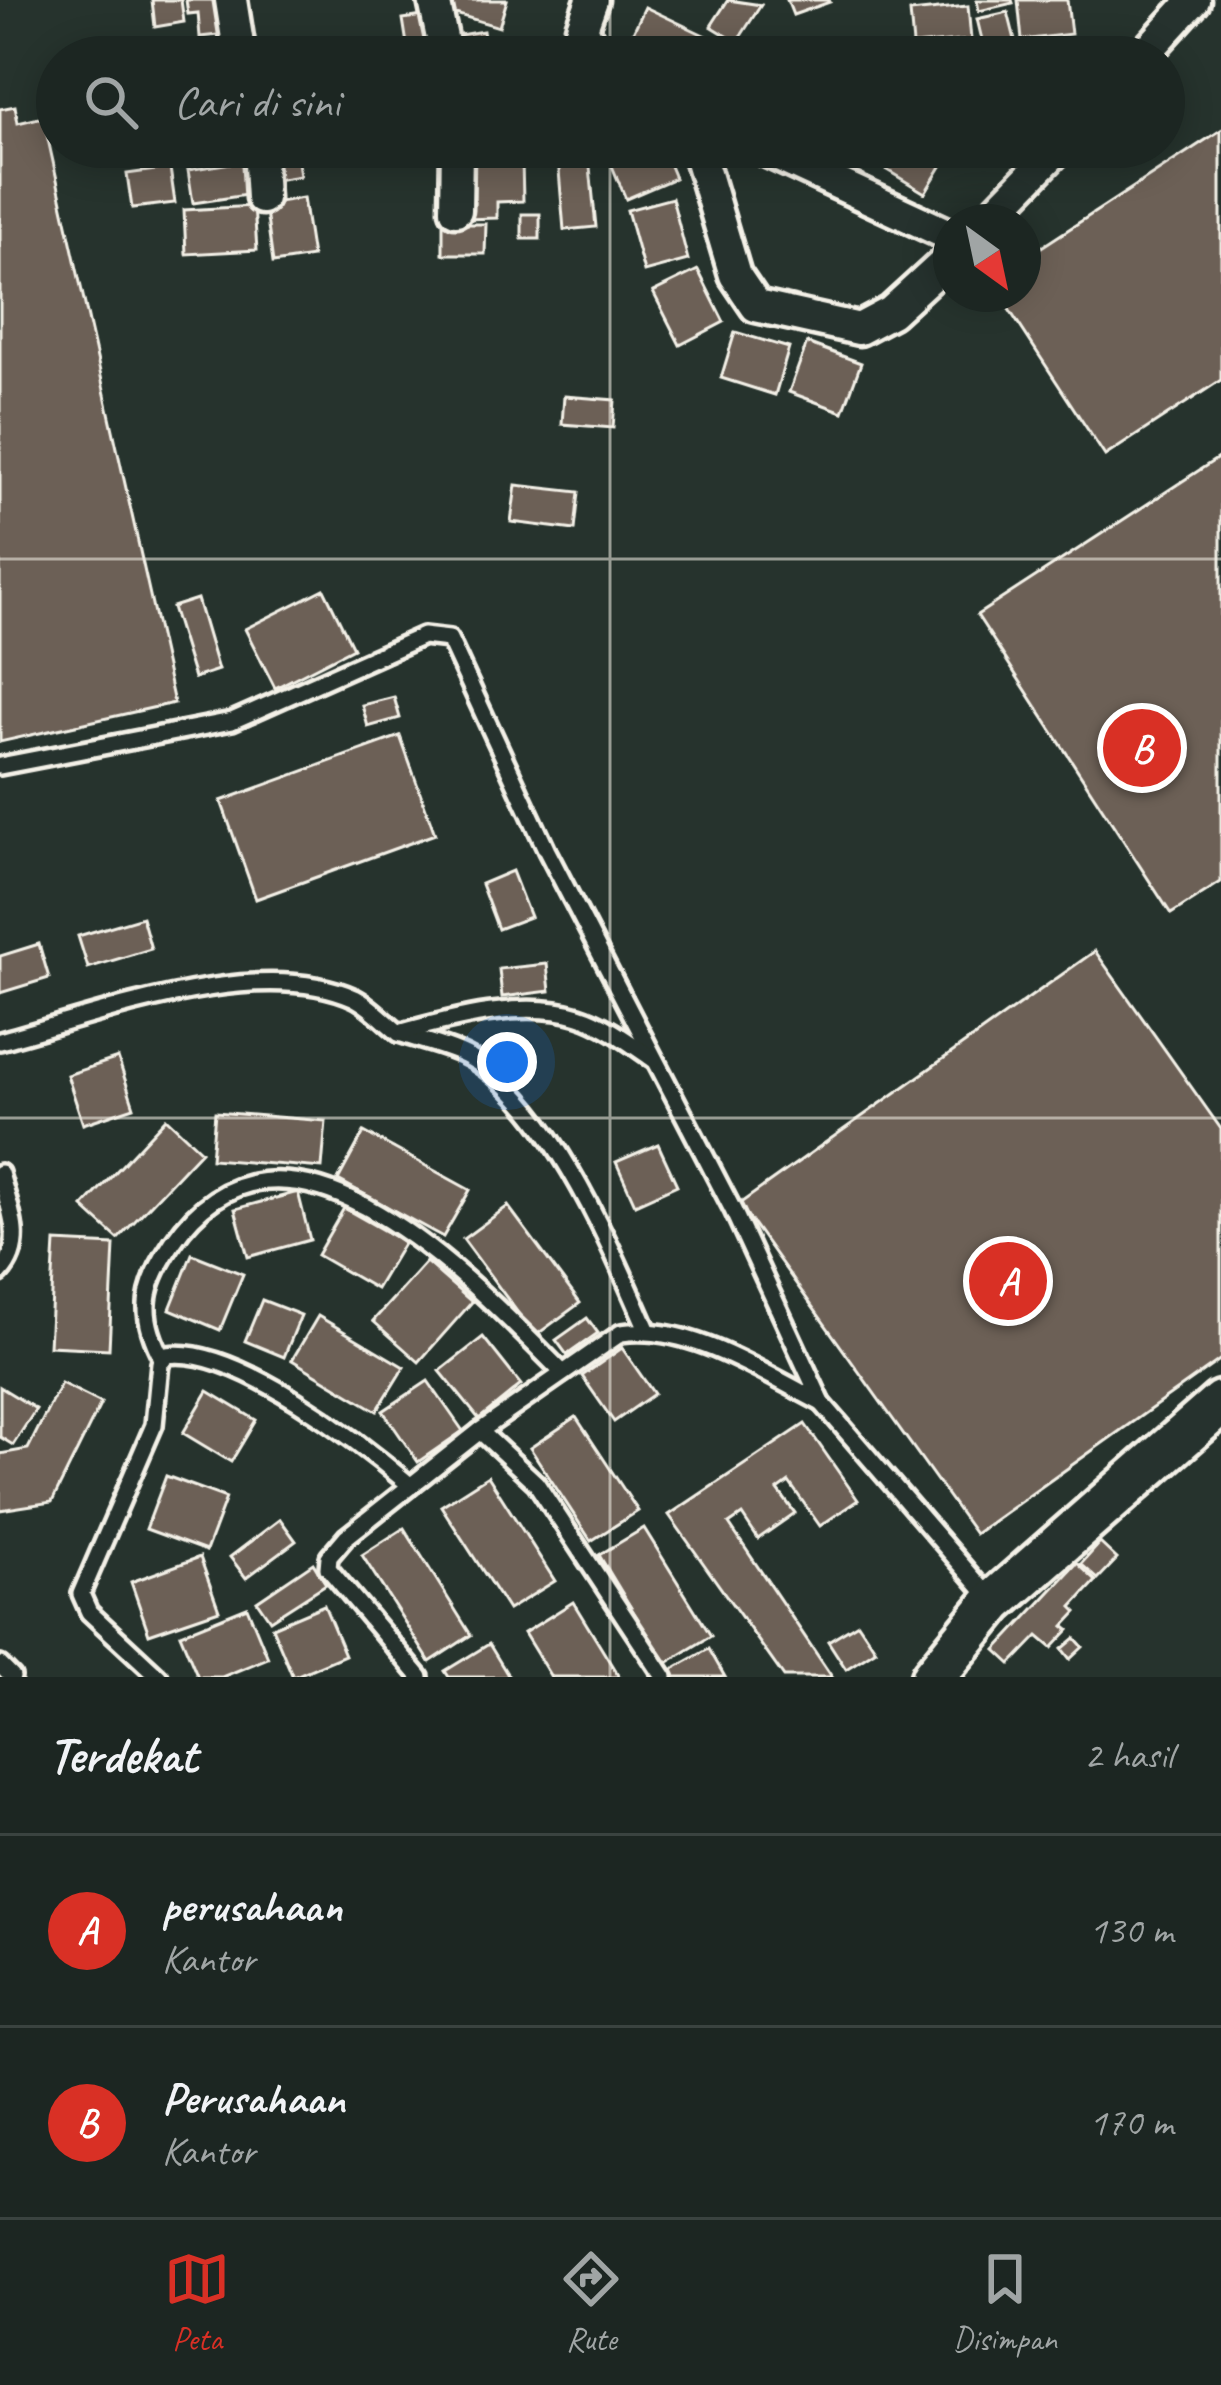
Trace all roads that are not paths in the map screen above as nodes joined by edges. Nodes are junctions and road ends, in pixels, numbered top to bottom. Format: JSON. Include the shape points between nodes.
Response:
{"nodes":[{"id":1,"x":231,"y":0,"type":"edge"},
{"id":2,"x":434,"y":0,"type":"edge"},
{"id":3,"x":592,"y":0,"type":"edge"},
{"id":4,"x":1194,"y":0,"type":"edge"},
{"id":5,"x":237,"y":36,"type":"edge"},
{"id":6,"x":442,"y":36,"type":"edge"},
{"id":7,"x":587,"y":36,"type":"edge"},
{"id":8,"x":1161,"y":36,"type":"edge"},
{"id":9,"x":260,"y":168,"type":"edge"},
{"id":10,"x":457,"y":168,"type":"edge"},
{"id":11,"x":703,"y":168,"type":"edge"},
{"id":12,"x":804,"y":168,"type":"edge"},
{"id":13,"x":1039,"y":168,"type":"edge"},
{"id":14,"x":262,"y":197,"type":"dead end"},
{"id":15,"x":1004,"y":204,"type":"edge"},
{"id":16,"x":456,"y":210,"type":"dead end"},
{"id":17,"x":933,"y":228,"type":"edge"},
{"id":18,"x":933,"y":274,"type":"edge"},
{"id":19,"x":0,"y":766,"type":"edge"},
{"id":20,"x":399,"y":1033,"type":"junction"},
{"id":21,"x":0,"y":1041,"type":"edge"},
{"id":22,"x":656,"y":1060,"type":"junction"},
{"id":23,"x":0,"y":1173,"type":"edge"},
{"id":24,"x":0,"y":1274,"type":"edge"},
{"id":25,"x":646,"y":1329,"type":"junction"},
{"id":26,"x":163,"y":1360,"type":"junction"},
{"id":27,"x":563,"y":1373,"type":"junction"},
{"id":28,"x":822,"y":1403,"type":"junction"},
{"id":29,"x":1221,"y":1403,"type":"edge"},
{"id":30,"x":480,"y":1431,"type":"junction"},
{"id":31,"x":411,"y":1486,"type":"junction"},
{"id":32,"x":994,"y":1602,"type":"junction"},
{"id":33,"x":0,"y":1665,"type":"edge"},
{"id":34,"x":12,"y":1677,"type":"edge"},
{"id":35,"x":159,"y":1677,"type":"edge"},
{"id":36,"x":420,"y":1677,"type":"edge"},
{"id":37,"x":664,"y":1677,"type":"edge"},
{"id":38,"x":933,"y":1677,"type":"edge"}],
"edges":[{"from":1,"to":5,"type":"street"},
{"from":2,"to":6,"type":"street"},
{"from":3,"to":7,"type":"street"},
{"from":4,"to":8,"type":"street"},
{"from":9,"to":14,"type":"street"},
{"from":10,"to":16,"type":"street"},
{"from":11,"to":18,"type":"street","via":[[735,274],[756,305],[859,329]]},
{"from":12,"to":17,"type":"street"},
{"from":13,"to":15,"type":"street"},
{"from":19,"to":22,"type":"lane","via":[[232,721],[423,636],[449,639]]},
{"from":20,"to":21,"type":"lane","via":[[358,999],[305,984],[260,984],[183,994]]},
{"from":20,"to":22,"type":"lane","via":[[523,1011],[577,1015]]},
{"from":20,"to":25,"type":"lane","via":[[470,1058],[524,1106],[566,1166]]},
{"from":22,"to":28,"type":"lane"},
{"from":23,"to":24,"type":"lane","via":[[17,1237]]},
{"from":25,"to":27,"type":"lane","via":[[621,1333]]},
{"from":25,"to":28,"type":"lane"},
{"from":26,"to":27,"type":"lane","via":[[143,1310],[148,1282],[176,1237],[217,1198],[274,1176],[352,1202],[420,1244]]},
{"from":26,"to":31,"type":"lane","via":[[178,1353],[234,1369],[344,1429]]},
{"from":26,"to":35,"type":"lane","via":[[154,1425],[82,1594],[89,1612]]},
{"from":27,"to":30,"type":"lane"},
{"from":28,"to":32,"type":"lane"},
{"from":29,"to":32,"type":"street"},
{"from":30,"to":31,"type":"lane"},
{"from":30,"to":37,"type":"lane","via":[[536,1483]]},
{"from":31,"to":36,"type":"lane","via":[[346,1537],[328,1568]]},
{"from":32,"to":38,"type":"street"},
{"from":33,"to":34,"type":"lane"}]}
